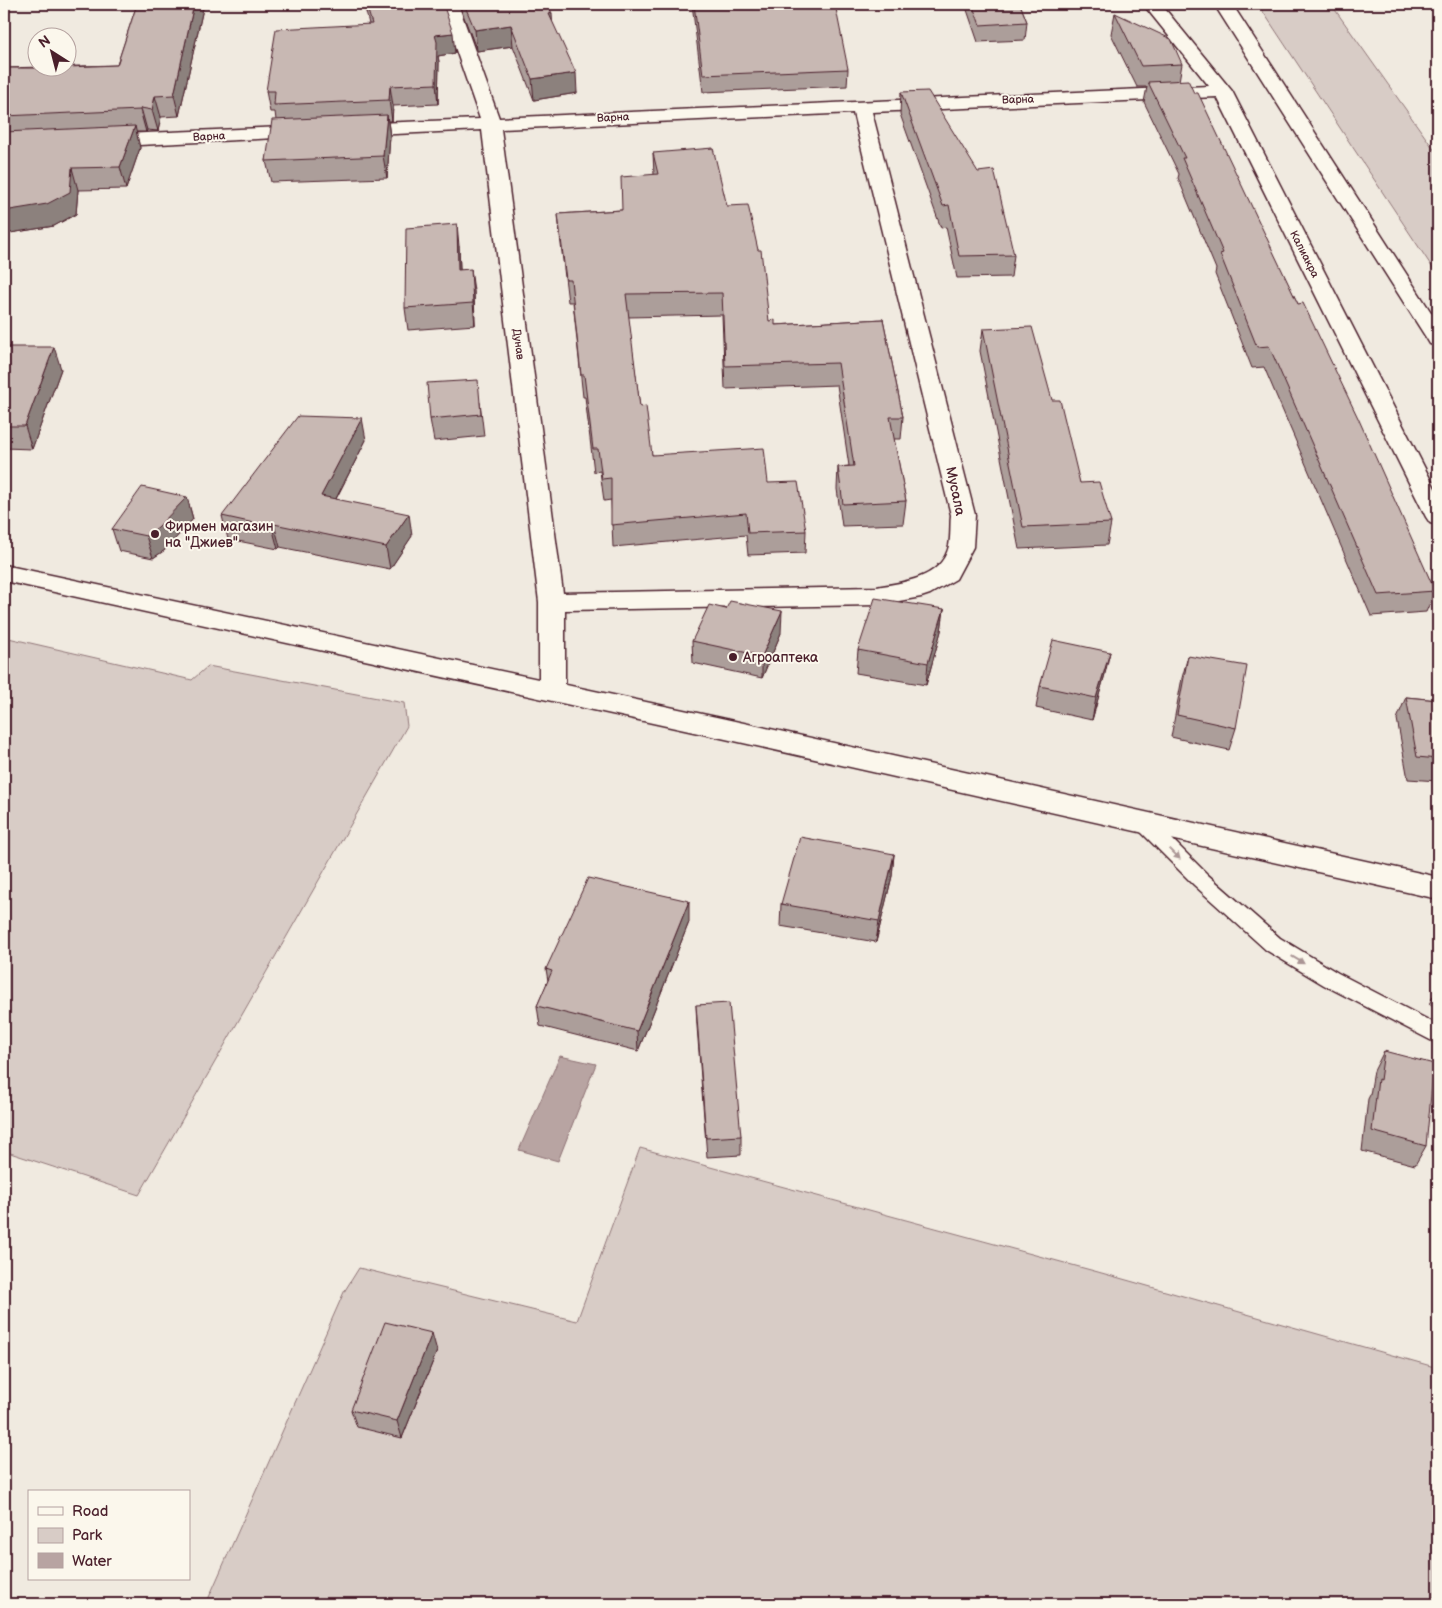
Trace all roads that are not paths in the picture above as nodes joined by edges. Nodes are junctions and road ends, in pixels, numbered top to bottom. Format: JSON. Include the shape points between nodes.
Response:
{"nodes":[{"id":1,"x":449,"y":4,"type":"edge"},
{"id":2,"x":1223,"y":4,"type":"edge"},
{"id":3,"x":1161,"y":7,"type":"edge"},
{"id":4,"x":1223,"y":91,"type":"junction"},
{"id":5,"x":861,"y":106,"type":"junction"},
{"id":6,"x":491,"y":123,"type":"junction"},
{"id":7,"x":83,"y":142,"type":"edge"},
{"id":8,"x":1438,"y":339,"type":"edge"},
{"id":9,"x":1438,"y":517,"type":"edge"},
{"id":10,"x":4,"y":573,"type":"edge"},
{"id":11,"x":552,"y":602,"type":"junction"},
{"id":12,"x":552,"y":690,"type":"junction"},
{"id":13,"x":1141,"y":820,"type":"junction"},
{"id":14,"x":1438,"y":888,"type":"edge"},
{"id":15,"x":1438,"y":1035,"type":"edge"}],
"edges":[{"from":1,"to":6,"type":"street","name":"Дунав"},
{"from":2,"to":8,"type":"street"},
{"from":3,"to":4,"type":"street","name":"Калиакра"},
{"from":4,"to":5,"type":"street","name":"Варна"},
{"from":4,"to":9,"type":"street","name":"Калиакра"},
{"from":5,"to":6,"type":"street","name":"Варна"},
{"from":5,"to":11,"type":"street","name":"Мусала","via":[[963,515],[962,546],[947,573],[921,588],[877,596]]},
{"from":6,"to":7,"type":"street","name":"Варна"},
{"from":6,"to":11,"type":"street","name":"Дунав"},
{"from":10,"to":12,"type":"street"},
{"from":11,"to":12,"type":"street","name":"Дунав"},
{"from":12,"to":13,"type":"street"},
{"from":13,"to":14,"type":"street"},
{"from":13,"to":15,"type":"lane","one_way":true,"via":[[1272,944]]}]}
